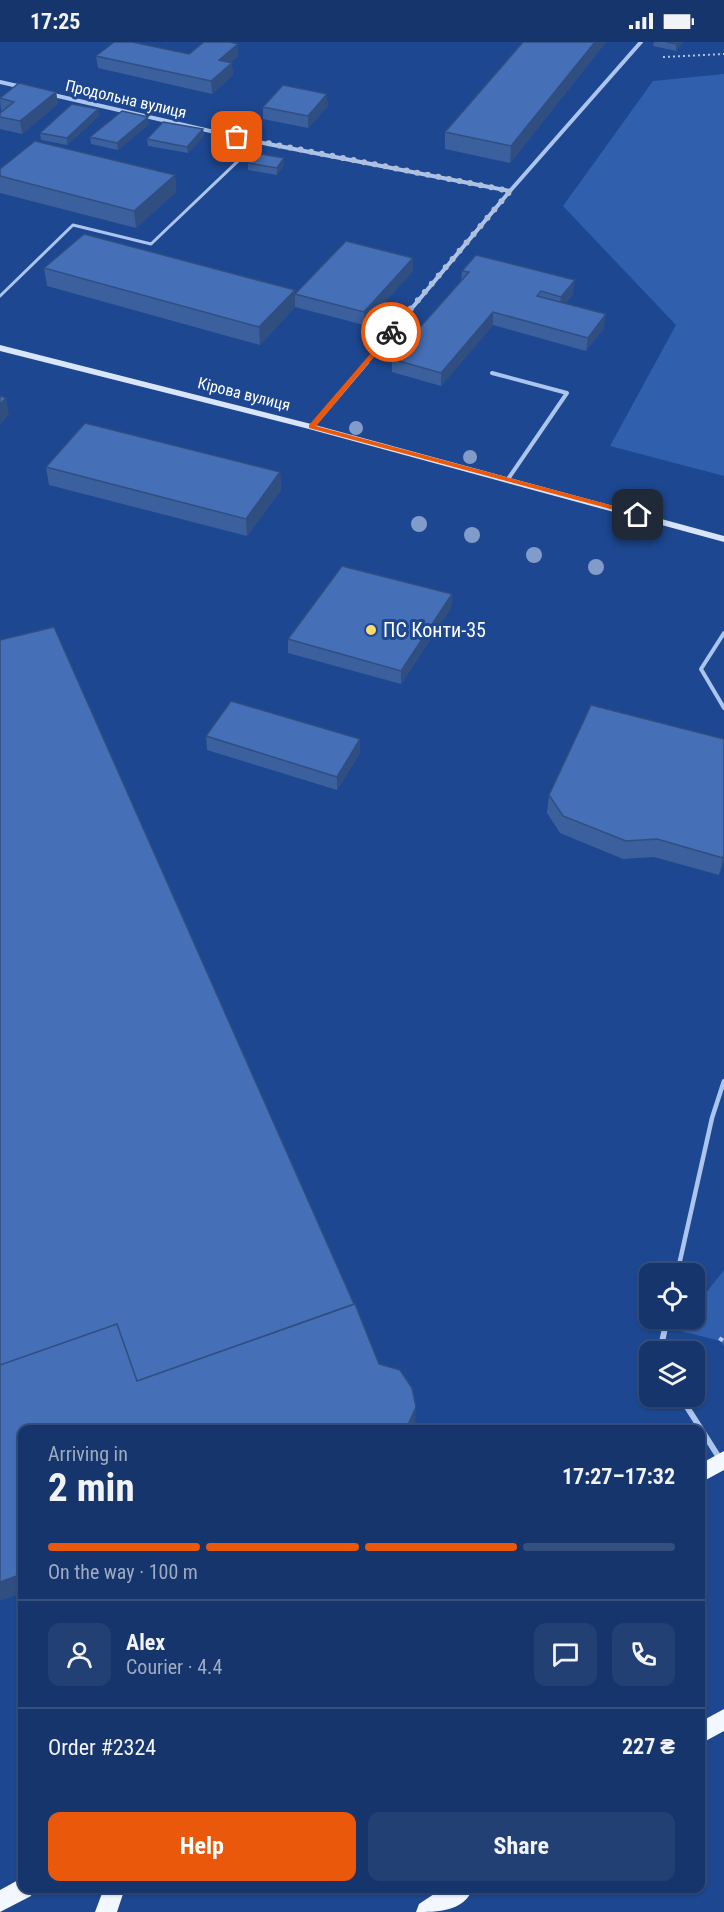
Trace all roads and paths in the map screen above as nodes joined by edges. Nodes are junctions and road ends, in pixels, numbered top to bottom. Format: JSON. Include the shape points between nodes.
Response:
{"nodes":[{"id":1,"x":641,"y":42,"type":"edge"},
{"id":2,"x":724,"y":54,"type":"edge"},
{"id":3,"x":629,"y":57,"type":"junction"},
{"id":4,"x":0,"y":82,"type":"edge"},
{"id":5,"x":34,"y":90,"type":"edge"},
{"id":6,"x":45,"y":93,"type":"edge"},
{"id":7,"x":258,"y":142,"type":"junction"},
{"id":8,"x":510,"y":191,"type":"junction"},
{"id":9,"x":0,"y":296,"type":"edge"},
{"id":10,"x":0,"y":348,"type":"edge"},
{"id":11,"x":492,"y":373,"type":"dead end"},
{"id":12,"x":312,"y":427,"type":"junction"},
{"id":13,"x":508,"y":479,"type":"junction"},
{"id":14,"x":724,"y":539,"type":"edge"},
{"id":15,"x":724,"y":633,"type":"edge"},
{"id":16,"x":724,"y":708,"type":"edge"},
{"id":17,"x":724,"y":1081,"type":"edge"},
{"id":18,"x":679,"y":1263,"type":"edge"},
{"id":19,"x":724,"y":1335,"type":"edge"},
{"id":20,"x":720,"y":1341,"type":"dead end"},
{"id":21,"x":687,"y":1407,"type":"edge"},
{"id":22,"x":699,"y":1425,"type":"edge"},
{"id":23,"x":705,"y":1435,"type":"edge"},
{"id":24,"x":722,"y":1461,"type":"edge"},
{"id":25,"x":705,"y":1471,"type":"edge"},
{"id":26,"x":724,"y":1719,"type":"edge"},
{"id":27,"x":705,"y":1731,"type":"edge"},
{"id":28,"x":18,"y":1891,"type":"edge"},
{"id":29,"x":113,"y":1893,"type":"edge"},
{"id":30,"x":456,"y":1893,"type":"edge"},
{"id":31,"x":0,"y":1902,"type":"edge"},
{"id":32,"x":106,"y":1912,"type":"edge"},
{"id":33,"x":427,"y":1912,"type":"edge"}],
"edges":[{"from":1,"to":3,"type":"street"},
{"from":2,"to":3,"type":"path"},
{"from":3,"to":8,"type":"street"},
{"from":4,"to":5,"type":"street"},
{"from":6,"to":7,"type":"street","name":"Продольна вулиця"},
{"from":7,"to":8,"type":"street","name":"Продольна вулиця"},
{"from":7,"to":9,"type":"lane","via":[[151,244],[73,225]]},
{"from":8,"to":12,"type":"street"},
{"from":10,"to":12,"type":"street","name":"Кірова вулиця"},
{"from":11,"to":13,"type":"lane","via":[[567,393]]},
{"from":12,"to":13,"type":"street","name":"Кірова вулиця"},
{"from":13,"to":14,"type":"street","name":"Кірова вулиця"},
{"from":15,"to":16,"type":"lane","via":[[701,669]]},
{"from":17,"to":18,"type":"lane"},
{"from":19,"to":20,"type":"path"},
{"from":21,"to":22,"type":"lane"},
{"from":23,"to":24,"type":"lane"},
{"from":24,"to":25,"type":"main road"},
{"from":26,"to":27,"type":"main road"},
{"from":28,"to":31,"type":"main road"},
{"from":29,"to":32,"type":"main road"},
{"from":30,"to":33,"type":"main road"}]}
